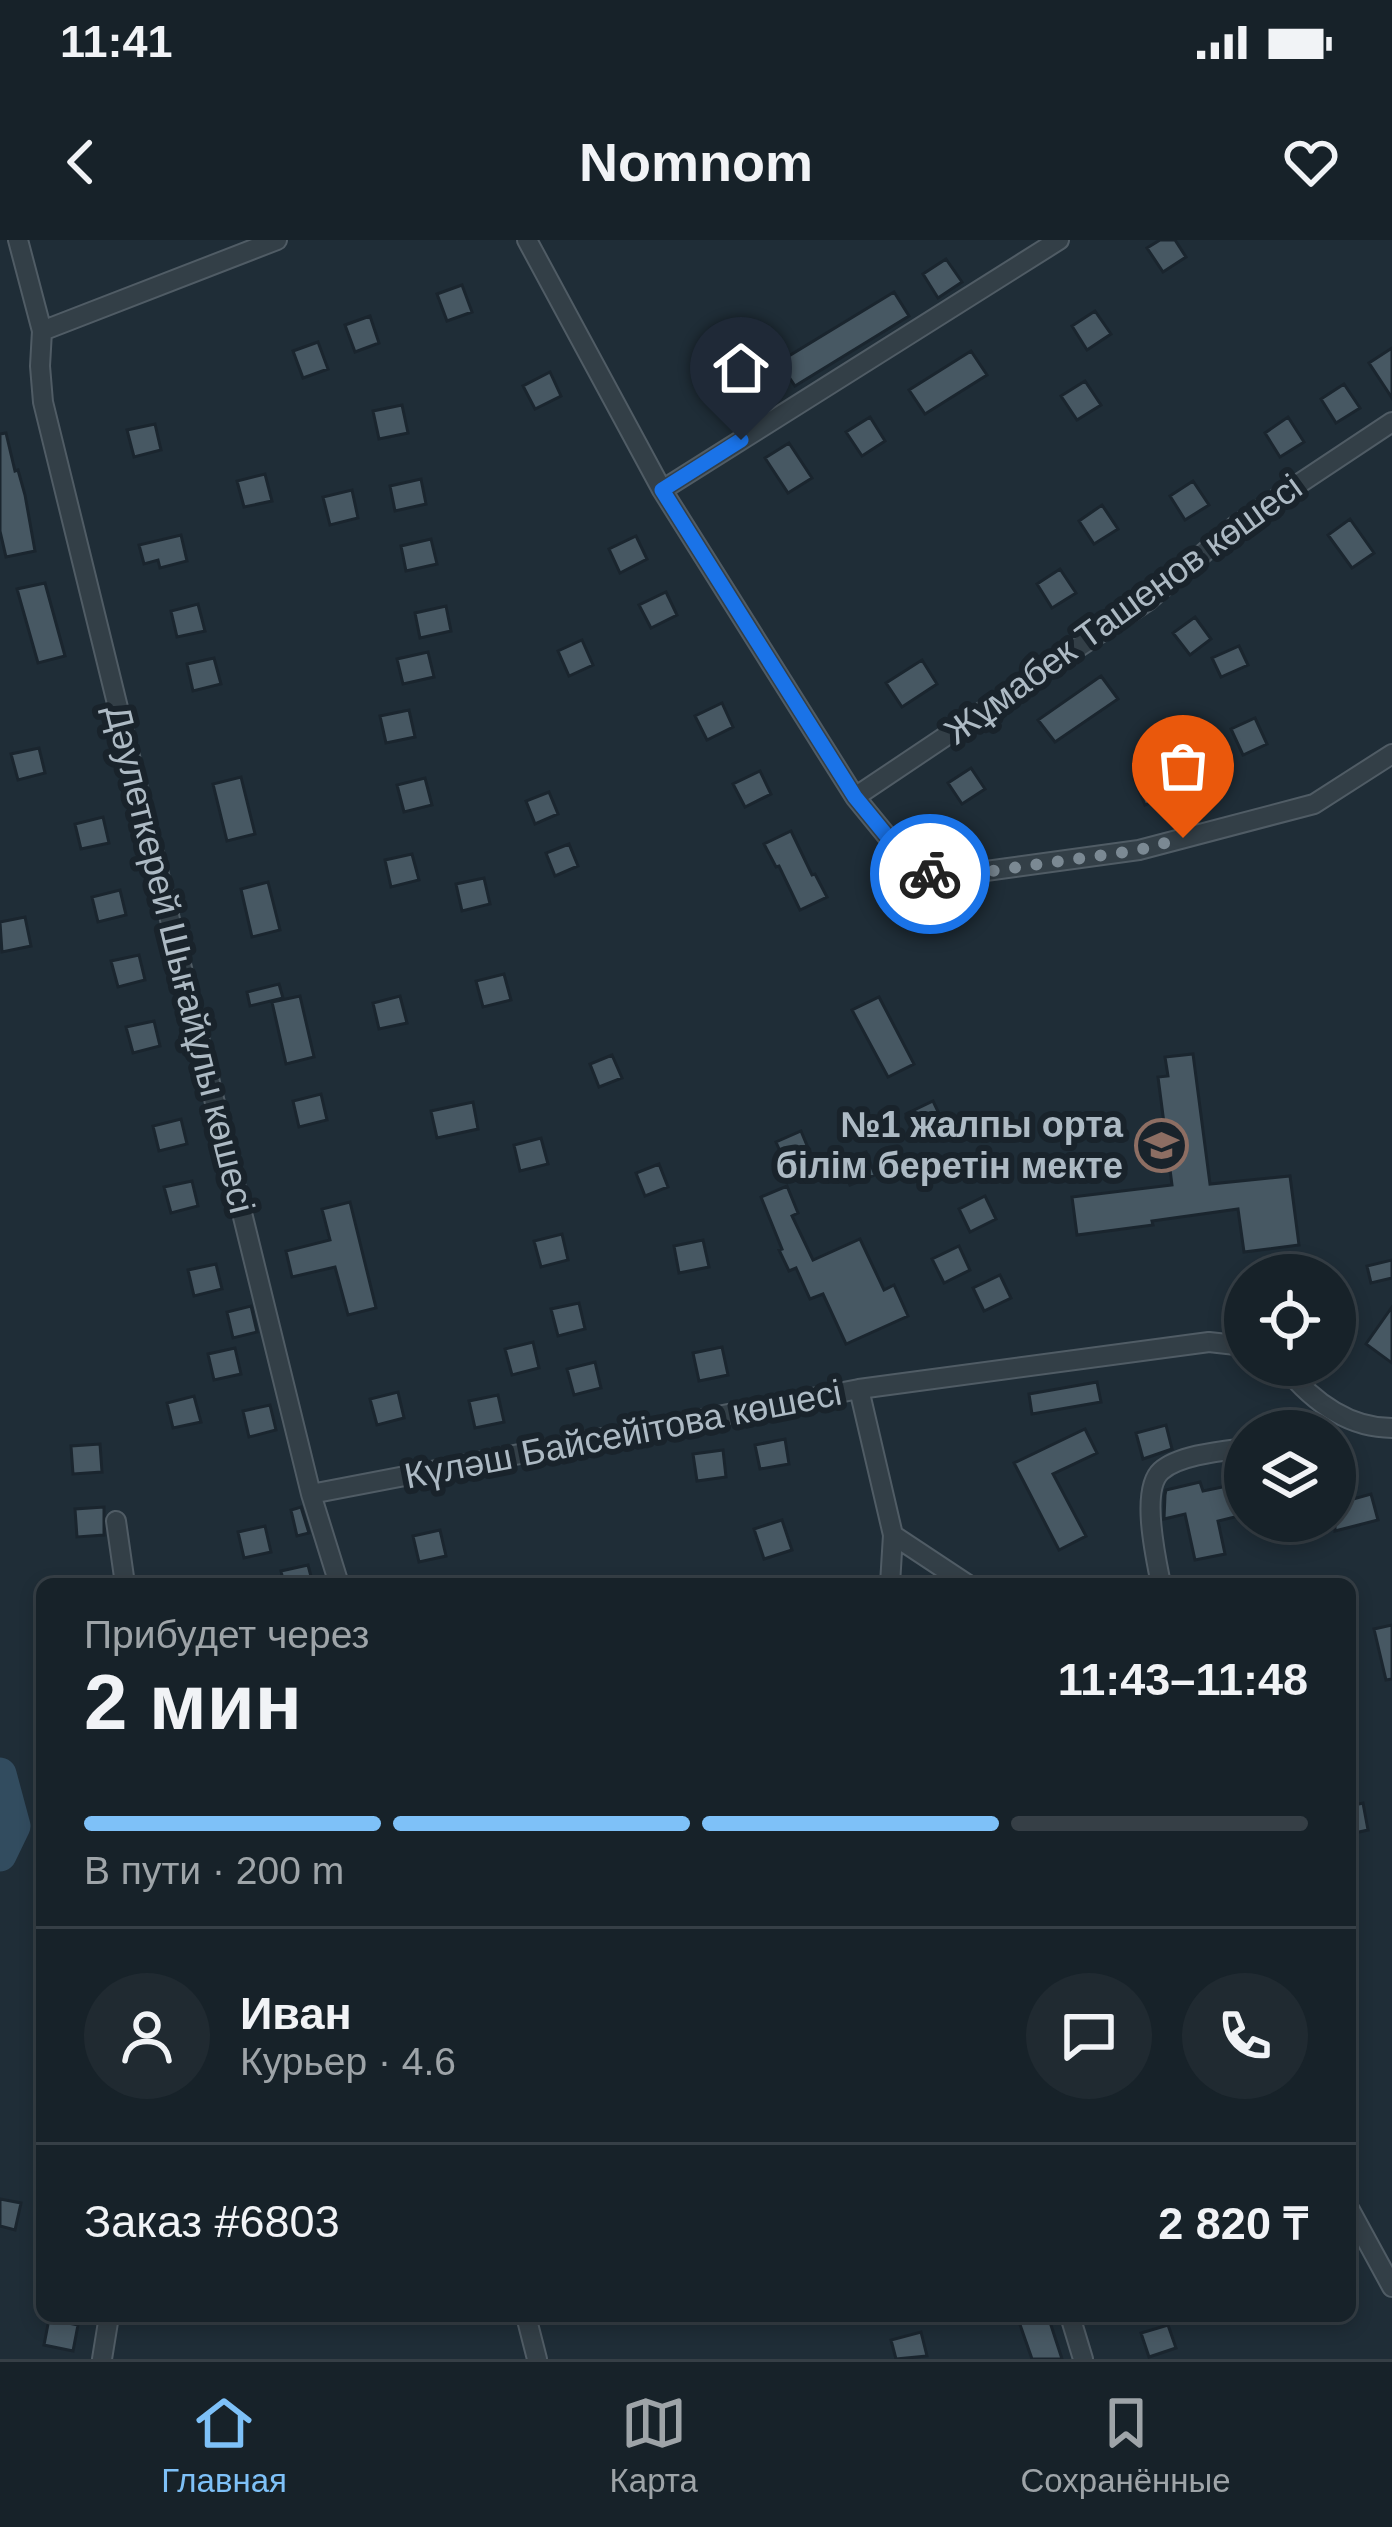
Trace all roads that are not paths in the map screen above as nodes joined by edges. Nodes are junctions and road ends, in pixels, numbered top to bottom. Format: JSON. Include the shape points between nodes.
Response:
{"nodes":[{"id":1,"x":18,"y":240,"type":"edge"},
{"id":2,"x":277,"y":240,"type":"edge"},
{"id":3,"x":527,"y":240,"type":"edge"},
{"id":4,"x":1059,"y":240,"type":"edge"},
{"id":5,"x":42,"y":331,"type":"junction"},
{"id":6,"x":1392,"y":422,"type":"edge"},
{"id":7,"x":662,"y":490,"type":"junction"},
{"id":8,"x":1392,"y":754,"type":"edge"},
{"id":9,"x":855,"y":797,"type":"junction"},
{"id":10,"x":1224,"y":1344,"type":"edge"},
{"id":11,"x":1305,"y":1386,"type":"edge"},
{"id":12,"x":860,"y":1389,"type":"junction"},
{"id":13,"x":1328,"y":1410,"type":"edge"},
{"id":14,"x":1356,"y":1427,"type":"edge"},
{"id":15,"x":1392,"y":1429,"type":"edge"},
{"id":16,"x":1224,"y":1451,"type":"edge"},
{"id":17,"x":311,"y":1494,"type":"junction"},
{"id":18,"x":116,"y":1521,"type":"dead end"},
{"id":19,"x":893,"y":1534,"type":"junction"},
{"id":20,"x":124,"y":1578,"type":"edge"},
{"id":21,"x":337,"y":1578,"type":"edge"},
{"id":22,"x":890,"y":1578,"type":"edge"},
{"id":23,"x":958,"y":1578,"type":"edge"},
{"id":24,"x":1160,"y":1578,"type":"edge"},
{"id":25,"x":1356,"y":2221,"type":"edge"},
{"id":26,"x":1392,"y":2287,"type":"edge"},
{"id":27,"x":108,"y":2322,"type":"edge"},
{"id":28,"x":528,"y":2322,"type":"edge"},
{"id":29,"x":1072,"y":2322,"type":"edge"},
{"id":30,"x":102,"y":2359,"type":"edge"},
{"id":31,"x":537,"y":2359,"type":"edge"},
{"id":32,"x":1083,"y":2359,"type":"edge"}],
"edges":[{"from":1,"to":5,"type":"street","name":"Дәулеткерей Шығайұлы көшесі"},
{"from":2,"to":5,"type":"street"},
{"from":3,"to":7,"type":"street"},
{"from":4,"to":7,"type":"street"},
{"from":5,"to":17,"type":"street","name":"Дәулеткерей Шығайұлы көшесі","via":[[43,402]]},
{"from":6,"to":9,"type":"street","name":"Жұмабек Ташенов көшесі","via":[[1234,527],[1149,600]]},
{"from":7,"to":9,"type":"street"},
{"from":8,"to":9,"type":"street","via":[[1314,804],[1139,850],[942,878],[913,868]]},
{"from":10,"to":12,"type":"street"},
{"from":11,"to":13,"type":"street"},
{"from":12,"to":17,"type":"street","name":"Күләш Байсейітова көшесі"},
{"from":12,"to":19,"type":"street","name":"Күләш Байсейітова көшесі"},
{"from":14,"to":15,"type":"street"},
{"from":16,"to":24,"type":"street","via":[[1174,1463],[1156,1479]]},
{"from":17,"to":21,"type":"street","name":"Дәулеткерей Шығайұлы көшесі"},
{"from":18,"to":20,"type":"street"},
{"from":19,"to":22,"type":"street","name":"Күләш Байсейітова көшесі"},
{"from":19,"to":23,"type":"street"},
{"from":25,"to":26,"type":"street"},
{"from":27,"to":30,"type":"street"},
{"from":28,"to":31,"type":"street"},
{"from":29,"to":32,"type":"street"}]}
